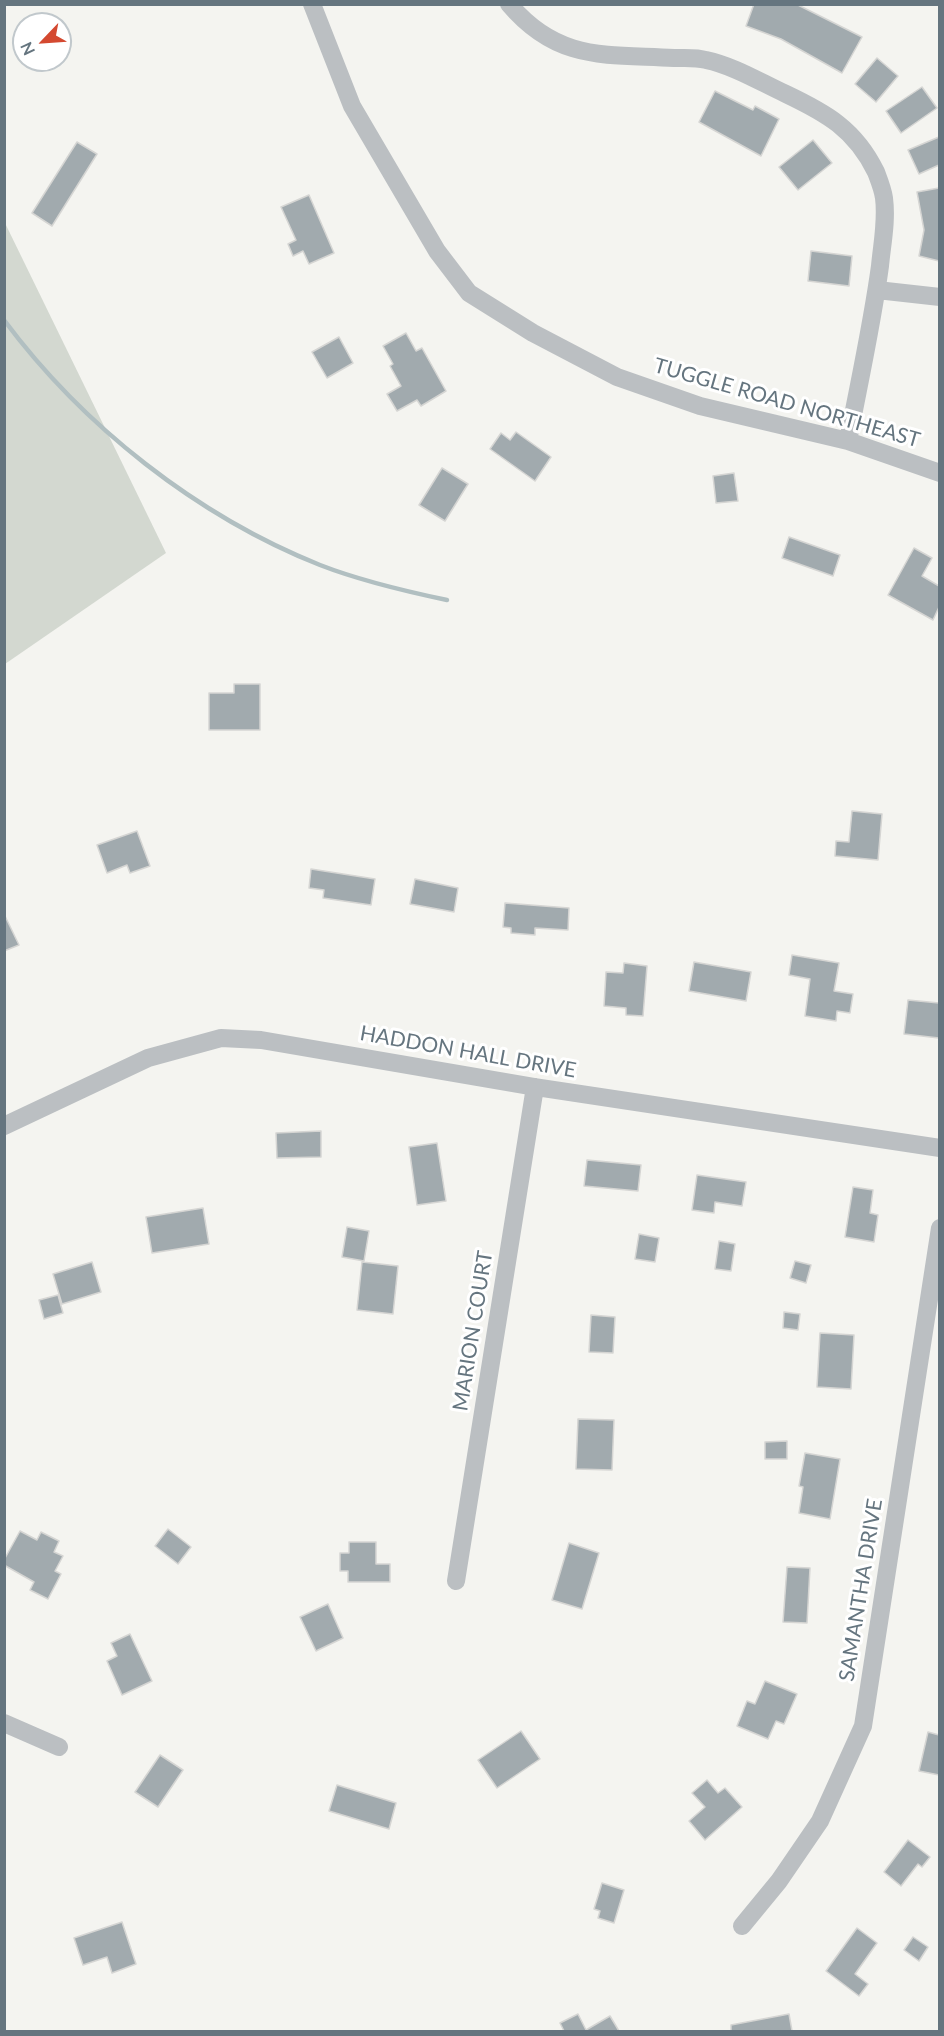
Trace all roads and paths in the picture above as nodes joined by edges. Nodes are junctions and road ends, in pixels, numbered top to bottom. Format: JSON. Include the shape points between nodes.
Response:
{"nodes":[{"id":1,"x":312,"y":4,"type":"edge"},
{"id":2,"x":509,"y":4,"type":"edge"},
{"id":3,"x":877,"y":290,"type":"junction"},
{"id":4,"x":939,"y":297,"type":"edge"},
{"id":5,"x":848,"y":441,"type":"junction"},
{"id":6,"x":939,"y":474,"type":"edge"},
{"id":7,"x":535,"y":1087,"type":"junction"},
{"id":8,"x":4,"y":1126,"type":"edge"},
{"id":9,"x":939,"y":1148,"type":"edge"},
{"id":10,"x":939,"y":1228,"type":"edge"},
{"id":11,"x":456,"y":1581,"type":"dead end"},
{"id":12,"x":4,"y":1723,"type":"edge"},
{"id":13,"x":59,"y":1748,"type":"dead end"},
{"id":14,"x":742,"y":1926,"type":"dead end"}],
"edges":[{"from":1,"to":5,"type":"street","name":"TUGGLE ROAD NORTHEAST","via":[[352,106],[437,250],[469,293],[533,333],[617,376],[700,406]]},
{"from":2,"to":3,"type":"street","via":[[527,25],[550,41],[609,56],[705,59],[818,108],[843,127],[862,149],[884,197],[885,225]]},
{"from":3,"to":4,"type":"street"},
{"from":3,"to":5,"type":"street"},
{"from":5,"to":6,"type":"street","name":"TUGGLE ROAD NORTHEAST"},
{"from":7,"to":8,"type":"street","name":"HADDON HALL DRIVE","via":[[261,1040],[221,1038],[148,1058]]},
{"from":7,"to":9,"type":"street","name":"HADDON HALL DRIVE"},
{"from":7,"to":11,"type":"street","name":"MARION COURT"},
{"from":10,"to":14,"type":"street","name":"SAMANTHA DRIVE","via":[[863,1726],[820,1821]]},
{"from":12,"to":13,"type":"street"}]}
